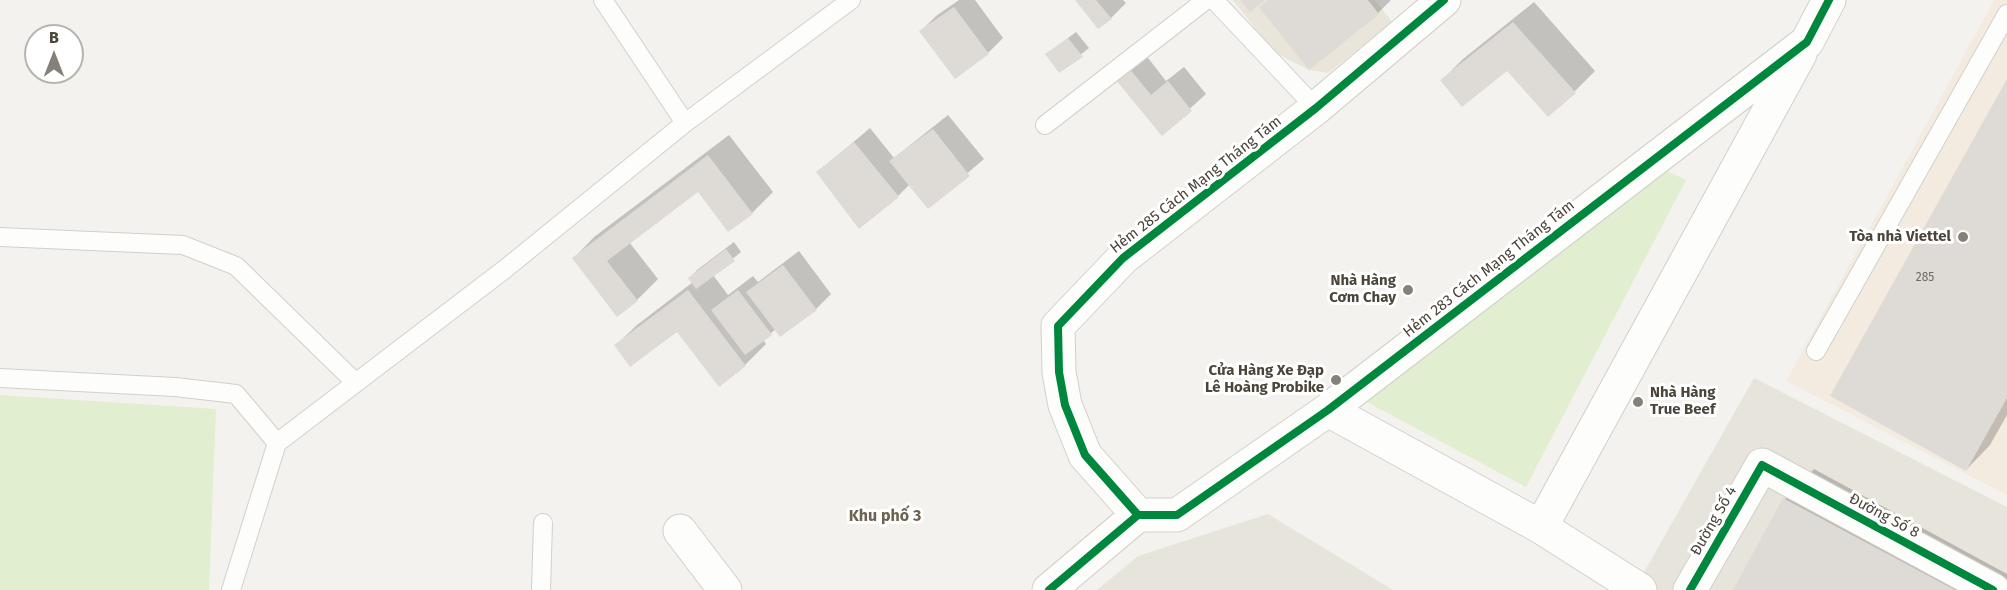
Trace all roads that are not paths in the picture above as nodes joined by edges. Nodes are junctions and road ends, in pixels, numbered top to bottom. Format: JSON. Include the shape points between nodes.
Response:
{"nodes":[{"id":1,"x":603,"y":0,"type":"edge"},
{"id":2,"x":851,"y":0,"type":"edge"},
{"id":3,"x":1206,"y":0,"type":"edge"},
{"id":4,"x":1214,"y":0,"type":"edge"},
{"id":5,"x":1444,"y":0,"type":"edge"},
{"id":6,"x":1829,"y":0,"type":"edge"},
{"id":7,"x":2007,"y":14,"type":"edge"},
{"id":8,"x":1807,"y":42,"type":"junction"},
{"id":9,"x":1316,"y":108,"type":"junction"},
{"id":10,"x":686,"y":123,"type":"junction"},
{"id":11,"x":1045,"y":125,"type":"dead end"},
{"id":12,"x":0,"y":237,"type":"edge"},
{"id":13,"x":1816,"y":351,"type":"dead end"},
{"id":14,"x":0,"y":378,"type":"edge"},
{"id":15,"x":355,"y":382,"type":"junction"},
{"id":16,"x":1328,"y":410,"type":"junction"},
{"id":17,"x":277,"y":443,"type":"junction"},
{"id":18,"x":1762,"y":465,"type":"joint"},
{"id":19,"x":1138,"y":514,"type":"junction"},
{"id":20,"x":543,"y":523,"type":"dead end"},
{"id":21,"x":1541,"y":526,"type":"junction"},
{"id":22,"x":680,"y":531,"type":"dead end"},
{"id":23,"x":231,"y":590,"type":"edge"},
{"id":24,"x":541,"y":590,"type":"edge"},
{"id":25,"x":725,"y":590,"type":"edge"},
{"id":26,"x":1049,"y":590,"type":"edge"},
{"id":27,"x":1640,"y":590,"type":"edge"},
{"id":28,"x":1690,"y":590,"type":"edge"},
{"id":29,"x":1994,"y":590,"type":"edge"}],
"edges":[{"from":1,"to":10,"type":"lane"},
{"from":2,"to":10,"type":"lane"},
{"from":3,"to":11,"type":"lane"},
{"from":4,"to":9,"type":"lane"},
{"from":5,"to":9,"type":"street","name":"Hẻm 285 Cách Mạng Tháng Tám"},
{"from":6,"to":8,"type":"street","name":"Hẻm 283 Cách Mạng Tháng Tám"},
{"from":7,"to":13,"type":"lane"},
{"from":8,"to":16,"type":"street","name":"Hẻm 283 Cách Mạng Tháng Tám"},
{"from":8,"to":21,"type":"street","name":"Hẻm 283 Cách Mạng Tháng Tám"},
{"from":9,"to":19,"type":"street","name":"Hẻm 285 Cách Mạng Tháng Tám","via":[[1123,258],[1058,326],[1059,372],[1065,405],[1085,455]]},
{"from":10,"to":15,"type":"lane","via":[[505,269]]},
{"from":12,"to":15,"type":"lane","via":[[183,245],[236,266]]},
{"from":14,"to":17,"type":"lane","via":[[236,394]]},
{"from":15,"to":17,"type":"lane"},
{"from":16,"to":19,"type":"street","name":"Hẻm 283 Cách Mạng Tháng Tám","via":[[1177,515]]},
{"from":16,"to":21,"type":"street"},
{"from":17,"to":23,"type":"lane"},
{"from":18,"to":28,"type":"street","name":"Đường Số 4"},
{"from":18,"to":29,"type":"street","name":"Đường Số 8"},
{"from":19,"to":26,"type":"street"},
{"from":20,"to":24,"type":"lane"},
{"from":21,"to":27,"type":"street"},
{"from":22,"to":25,"type":"street"}]}
